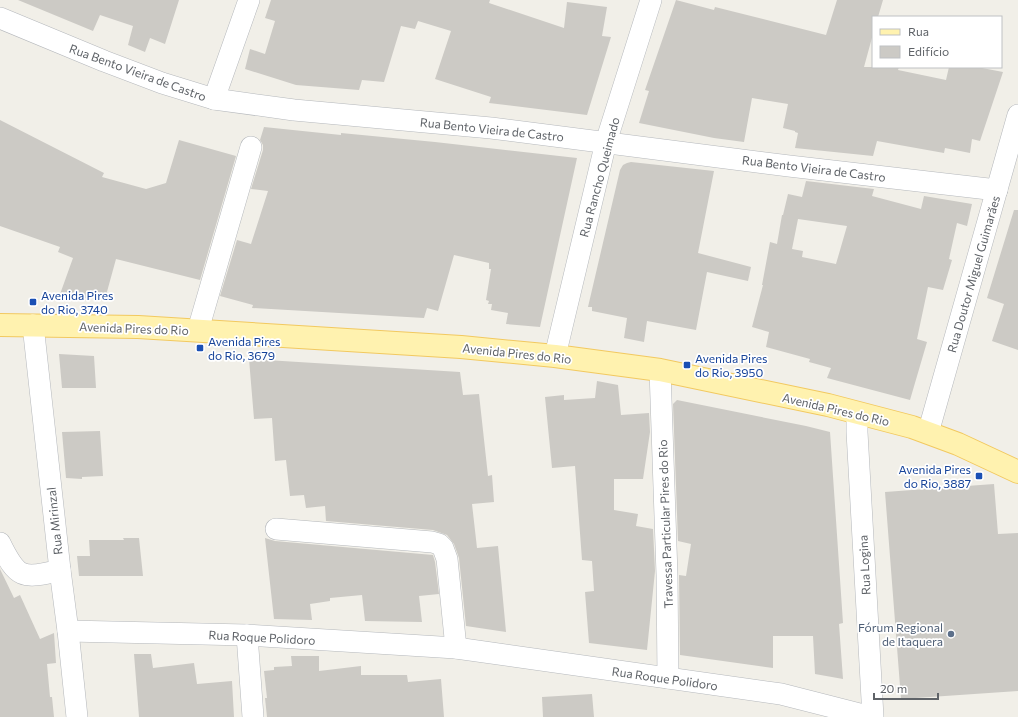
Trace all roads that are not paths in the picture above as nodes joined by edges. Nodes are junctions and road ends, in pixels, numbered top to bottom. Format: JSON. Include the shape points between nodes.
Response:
{"nodes":[{"id":1,"x":249,"y":0,"type":"edge"},
{"id":2,"x":651,"y":0,"type":"edge"},
{"id":3,"x":0,"y":18,"type":"edge"},
{"id":4,"x":214,"y":99,"type":"junction"},
{"id":5,"x":1018,"y":115,"type":"edge"},
{"id":6,"x":606,"y":142,"type":"junction"},
{"id":7,"x":251,"y":147,"type":"dead end"},
{"id":8,"x":997,"y":190,"type":"junction"},
{"id":9,"x":0,"y":325,"type":"edge"},
{"id":10,"x":33,"y":325,"type":"junction"},
{"id":11,"x":198,"y":330,"type":"junction"},
{"id":12,"x":555,"y":356,"type":"junction"},
{"id":13,"x":660,"y":370,"type":"junction"},
{"id":14,"x":857,"y":413,"type":"junction"},
{"id":15,"x":928,"y":433,"type":"junction"},
{"id":16,"x":1018,"y":472,"type":"edge"},
{"id":17,"x":276,"y":529,"type":"dead end"},
{"id":18,"x":0,"y":543,"type":"edge"},
{"id":19,"x":60,"y":570,"type":"junction"},
{"id":20,"x":68,"y":631,"type":"junction"},
{"id":21,"x":247,"y":635,"type":"junction"},
{"id":22,"x":456,"y":648,"type":"junction"},
{"id":23,"x":668,"y":678,"type":"junction"},
{"id":24,"x":77,"y":717,"type":"edge"},
{"id":25,"x":253,"y":717,"type":"edge"},
{"id":26,"x":872,"y":717,"type":"edge"}],
"edges":[{"from":1,"to":4,"type":"street"},
{"from":2,"to":6,"type":"street","name":"Rua Rancho Queimado"},
{"from":3,"to":4,"type":"street","name":"Rua Bento Vieira de Castro","via":[[162,83]]},
{"from":4,"to":6,"type":"street","name":"Rua Bento Vieira de Castro","via":[[294,110],[491,128]]},
{"from":5,"to":8,"type":"street","name":"Rua Doutor Miguel Guimarães"},
{"from":6,"to":8,"type":"street","name":"Rua Bento Vieira de Castro"},
{"from":6,"to":12,"type":"street","name":"Rua Rancho Queimado"},
{"from":7,"to":11,"type":"street"},
{"from":8,"to":15,"type":"street","name":"Rua Doutor Miguel Guimarães"},
{"from":9,"to":10,"type":"main road","name":"Avenida Pires do Rio"},
{"from":10,"to":11,"type":"main road","name":"Avenida Pires do Rio"},
{"from":10,"to":19,"type":"street","name":"Rua Mirinzal"},
{"from":11,"to":12,"type":"main road","name":"Avenida Pires do Rio","via":[[461,347]]},
{"from":12,"to":13,"type":"main road","name":"Avenida Pires do Rio"},
{"from":13,"to":14,"type":"main road","name":"Avenida Pires do Rio"},
{"from":13,"to":23,"type":"street","name":"Travessa Particular Pires do Rio"},
{"from":14,"to":15,"type":"main road","name":"Avenida Pires do Rio"},
{"from":14,"to":26,"type":"street","name":"Rua Logina"},
{"from":15,"to":16,"type":"main road","name":"Avenida Pires do Rio"},
{"from":17,"to":22,"type":"street","via":[[408,539],[439,544],[448,559]]},
{"from":18,"to":19,"type":"street","via":[[17,572],[34,576]]},
{"from":19,"to":20,"type":"street","name":"Rua Mirinzal"},
{"from":20,"to":21,"type":"street","name":"Rua Roque Polidoro"},
{"from":20,"to":24,"type":"street","name":"Rua Mirinzal"},
{"from":21,"to":22,"type":"street","name":"Rua Roque Polidoro"},
{"from":21,"to":25,"type":"street"},
{"from":22,"to":23,"type":"street","name":"Rua Roque Polidoro"},
{"from":23,"to":26,"type":"street","name":"Rua Roque Polidoro","via":[[781,694]]}]}
